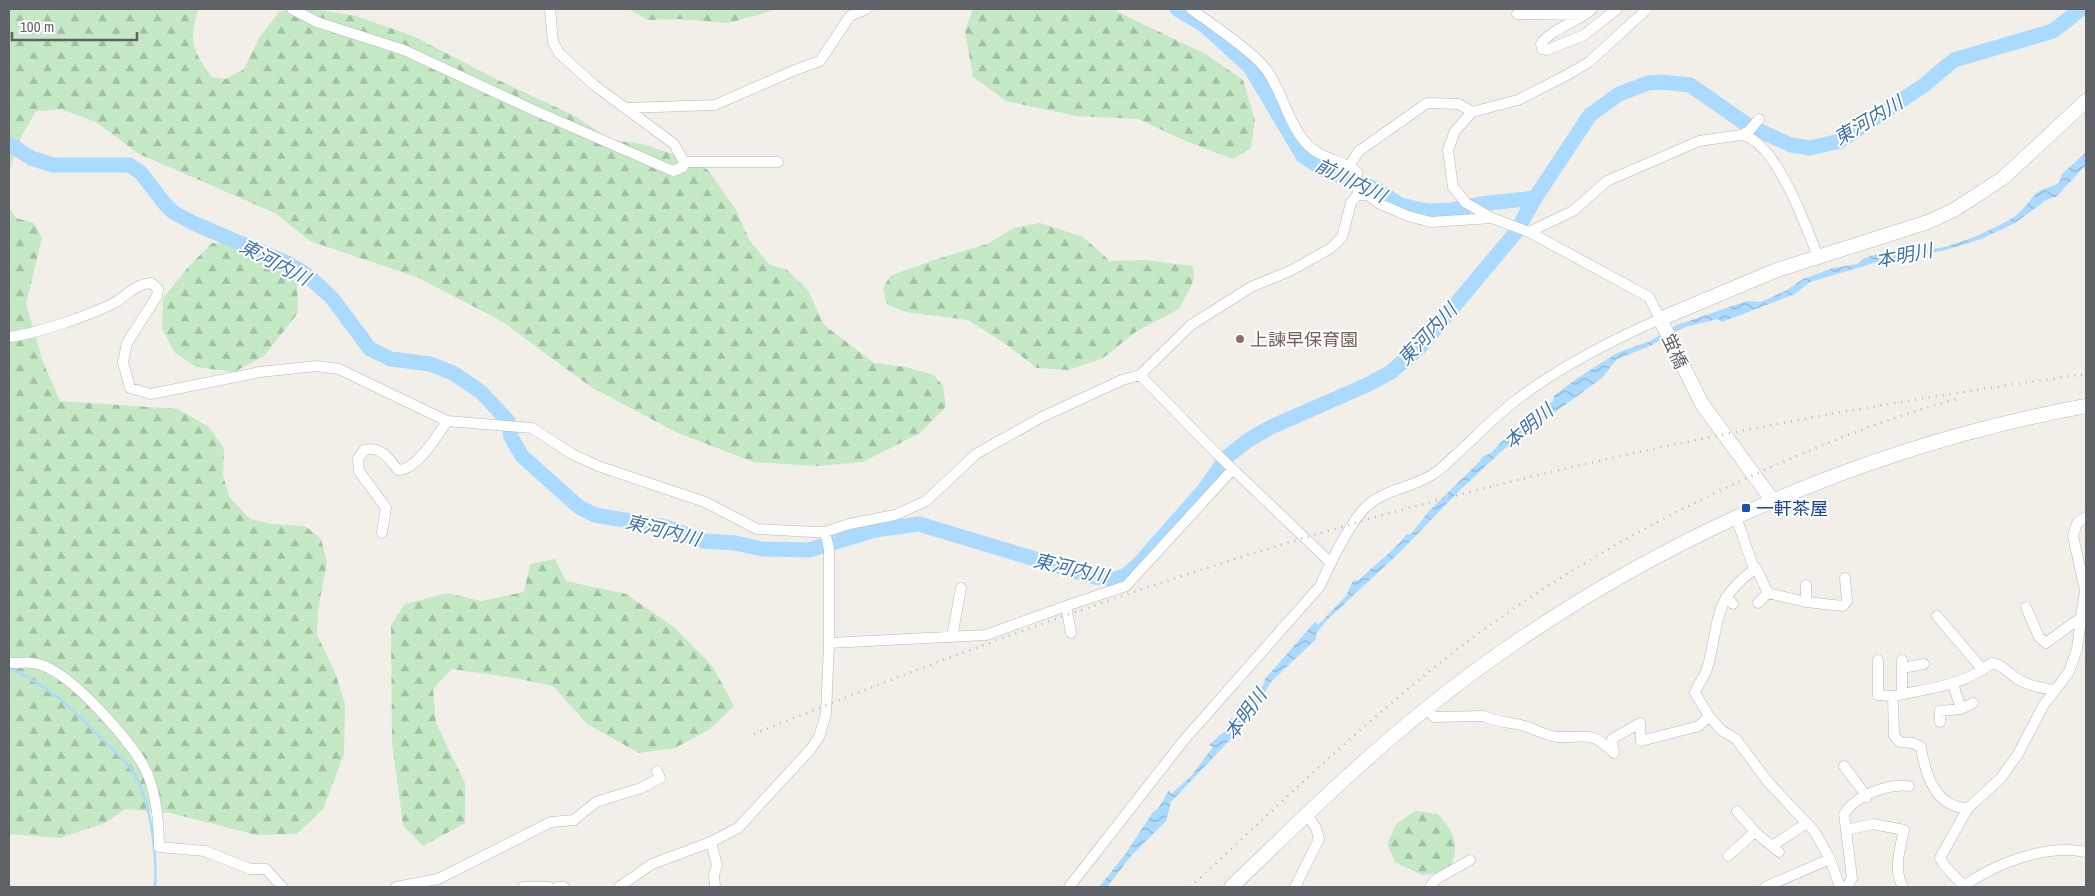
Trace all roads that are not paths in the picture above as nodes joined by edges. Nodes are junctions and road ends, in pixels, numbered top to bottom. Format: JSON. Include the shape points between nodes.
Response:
{"nodes":[{"id":1,"x":292,"y":9,"type":"edge"},
{"id":2,"x":550,"y":9,"type":"edge"},
{"id":3,"x":867,"y":9,"type":"edge"},
{"id":4,"x":1190,"y":9,"type":"edge"},
{"id":5,"x":1617,"y":9,"type":"edge"},
{"id":6,"x":1647,"y":9,"type":"edge"},
{"id":7,"x":1517,"y":14,"type":"dead end"},
{"id":8,"x":2086,"y":101,"type":"edge"},
{"id":9,"x":627,"y":108,"type":"junction"},
{"id":10,"x":1472,"y":112,"type":"junction"},
{"id":11,"x":1759,"y":119,"type":"dead end"},
{"id":12,"x":1745,"y":133,"type":"junction"},
{"id":13,"x":684,"y":162,"type":"junction"},
{"id":14,"x":778,"y":162,"type":"dead end"},
{"id":15,"x":1353,"y":169,"type":"junction"},
{"id":16,"x":1358,"y":190,"type":"junction"},
{"id":17,"x":1492,"y":218,"type":"junction"},
{"id":18,"x":1527,"y":231,"type":"junction"},
{"id":19,"x":1818,"y":257,"type":"junction"},
{"id":20,"x":1662,"y":322,"type":"junction"},
{"id":21,"x":9,"y":337,"type":"edge"},
{"id":22,"x":1140,"y":375,"type":"junction"},
{"id":23,"x":2086,"y":406,"type":"edge"},
{"id":24,"x":446,"y":421,"type":"junction"},
{"id":25,"x":1231,"y":466,"type":"junction"},
{"id":26,"x":1773,"y":501,"type":"junction"},
{"id":27,"x":2086,"y":517,"type":"edge"},
{"id":28,"x":1736,"y":518,"type":"junction"},
{"id":29,"x":382,"y":533,"type":"dead end"},
{"id":30,"x":826,"y":533,"type":"junction"},
{"id":31,"x":1331,"y":563,"type":"junction"},
{"id":32,"x":1756,"y":568,"type":"junction"},
{"id":33,"x":1845,"y":578,"type":"dead end"},
{"id":34,"x":1806,"y":585,"type":"dead end"},
{"id":35,"x":961,"y":588,"type":"dead end"},
{"id":36,"x":1768,"y":592,"type":"junction"},
{"id":37,"x":1806,"y":602,"type":"junction"},
{"id":38,"x":1758,"y":603,"type":"dead end"},
{"id":39,"x":1066,"y":606,"type":"junction"},
{"id":40,"x":1720,"y":607,"type":"junction"},
{"id":41,"x":2026,"y":607,"type":"dead end"},
{"id":42,"x":1937,"y":616,"type":"dead end"},
{"id":43,"x":2084,"y":616,"type":"edge"},
{"id":44,"x":1720,"y":628,"type":"dead end"},
{"id":45,"x":1070,"y":633,"type":"dead end"},
{"id":46,"x":952,"y":637,"type":"junction"},
{"id":47,"x":829,"y":643,"type":"junction"},
{"id":48,"x":1878,"y":660,"type":"dead end"},
{"id":49,"x":9,"y":662,"type":"edge"},
{"id":50,"x":1924,"y":664,"type":"dead end"},
{"id":51,"x":1983,"y":670,"type":"junction"},
{"id":52,"x":1952,"y":684,"type":"junction"},
{"id":53,"x":2055,"y":690,"type":"junction"},
{"id":54,"x":1897,"y":695,"type":"junction"},
{"id":55,"x":1973,"y":703,"type":"dead end"},
{"id":56,"x":1426,"y":708,"type":"junction"},
{"id":57,"x":1961,"y":709,"type":"junction"},
{"id":58,"x":1709,"y":716,"type":"junction"},
{"id":59,"x":1940,"y":722,"type":"dead end"},
{"id":60,"x":1844,"y":766,"type":"dead end"},
{"id":61,"x":657,"y":771,"type":"dead end"},
{"id":62,"x":1909,"y":786,"type":"dead end"},
{"id":63,"x":1867,"y":797,"type":"junction"},
{"id":64,"x":1968,"y":808,"type":"junction"},
{"id":65,"x":1737,"y":811,"type":"dead end"},
{"id":66,"x":1306,"y":815,"type":"junction"},
{"id":67,"x":1807,"y":823,"type":"junction"},
{"id":68,"x":1846,"y":830,"type":"junction"},
{"id":69,"x":1755,"y":832,"type":"junction"},
{"id":70,"x":711,"y":842,"type":"junction"},
{"id":71,"x":2086,"y":852,"type":"edge"},
{"id":72,"x":1728,"y":856,"type":"dead end"},
{"id":73,"x":1830,"y":859,"type":"junction"},
{"id":74,"x":1470,"y":860,"type":"dead end"},
{"id":75,"x":1963,"y":886,"type":"edge"},
{"id":76,"x":282,"y":887,"type":"edge"},
{"id":77,"x":396,"y":887,"type":"edge"},
{"id":78,"x":523,"y":887,"type":"edge"},
{"id":79,"x":549,"y":887,"type":"edge"},
{"id":80,"x":557,"y":887,"type":"edge"},
{"id":81,"x":564,"y":887,"type":"edge"},
{"id":82,"x":619,"y":887,"type":"edge"},
{"id":83,"x":715,"y":887,"type":"edge"},
{"id":84,"x":1069,"y":887,"type":"edge"},
{"id":85,"x":1231,"y":887,"type":"edge"},
{"id":86,"x":1295,"y":887,"type":"edge"},
{"id":87,"x":1430,"y":887,"type":"edge"},
{"id":88,"x":1765,"y":887,"type":"edge"},
{"id":89,"x":1840,"y":887,"type":"edge"},
{"id":90,"x":1847,"y":887,"type":"edge"},
{"id":91,"x":1903,"y":887,"type":"edge"}],
"edges":[{"from":1,"to":13,"type":"street","via":[[318,22],[404,50],[531,110],[673,171],[683,167]]},
{"from":2,"to":9,"type":"street","via":[[553,42],[559,53],[594,85]]},
{"from":3,"to":9,"type":"street","via":[[850,16],[820,61],[715,105]]},
{"from":4,"to":15,"type":"street","via":[[1265,68],[1304,141],[1316,152]]},
{"from":5,"to":7,"type":"street","via":[[1584,35],[1547,50],[1542,49],[1541,44],[1546,37],[1588,13]]},
{"from":6,"to":10,"type":"street","via":[[1589,62],[1567,75],[1518,100]]},
{"from":8,"to":19,"type":"street","via":[[2003,178],[1954,210],[1928,222]]},
{"from":9,"to":13,"type":"street","via":[[674,144]]},
{"from":10,"to":15,"type":"street","via":[[1459,104],[1428,102],[1360,151]]},
{"from":10,"to":17,"type":"street","via":[[1455,131],[1448,150],[1450,172],[1453,187],[1466,204]]},
{"from":11,"to":12,"type":"street"},
{"from":12,"to":18,"type":"street","via":[[1699,141],[1607,181],[1573,211]]},
{"from":12,"to":19,"type":"street","via":[[1780,171]]},
{"from":13,"to":14,"type":"street"},
{"from":15,"to":16,"type":"street"},
{"from":16,"to":17,"type":"street","via":[[1380,204],[1431,222]]},
{"from":16,"to":22,"type":"street","via":[[1342,237],[1331,248],[1251,288],[1191,325]]},
{"from":17,"to":18,"type":"street"},
{"from":18,"to":20,"type":"street","via":[[1649,297]]},
{"from":19,"to":20,"type":"street","via":[[1769,274]]},
{"from":20,"to":26,"type":"street","name":"蛍橋","via":[[1702,404]]},
{"from":20,"to":31,"type":"street","via":[[1593,351],[1516,401],[1438,470],[1374,500],[1362,510]]},
{"from":21,"to":24,"type":"street","via":[[38,331],[112,304],[140,284],[151,283],[158,289],[157,296],[127,343],[123,362],[130,388],[151,394],[260,372],[317,366],[357,376]]},
{"from":22,"to":25,"type":"street"},
{"from":22,"to":30,"type":"street","via":[[1122,380],[1014,432],[976,454],[926,501],[894,515],[849,524]]},
{"from":23,"to":26,"type":"street","via":[[1926,444]]},
{"from":24,"to":29,"type":"street","via":[[435,439],[404,470],[398,470],[381,450],[373,448],[364,450],[358,459],[359,471],[386,508]]},
{"from":24,"to":30,"type":"street","via":[[532,428],[572,454],[598,466],[705,502],[757,529]]},
{"from":25,"to":31,"type":"street"},
{"from":25,"to":39,"type":"street","via":[[1126,586]]},
{"from":26,"to":28,"type":"street"},
{"from":27,"to":43,"type":"street","via":[[2076,523],[2073,536],[2085,590]]},
{"from":28,"to":32,"type":"street","via":[[1752,566]]},
{"from":28,"to":56,"type":"street","via":[[1671,549],[1554,617]]},
{"from":30,"to":47,"type":"street","via":[[829,549]]},
{"from":31,"to":84,"type":"street","via":[[1320,586],[1184,740]]},
{"from":32,"to":36,"type":"street"},
{"from":32,"to":40,"type":"street","via":[[1738,581],[1729,600]]},
{"from":33,"to":37,"type":"street","via":[[1847,601],[1843,606]]},
{"from":34,"to":37,"type":"street"},
{"from":35,"to":46,"type":"street"},
{"from":36,"to":37,"type":"street"},
{"from":36,"to":38,"type":"street"},
{"from":39,"to":45,"type":"street"},
{"from":39,"to":46,"type":"street","via":[[986,635]]},
{"from":40,"to":44,"type":"street"},
{"from":40,"to":58,"type":"street","via":[[1706,671],[1698,681],[1695,693]]},
{"from":41,"to":43,"type":"street","via":[[2039,637],[2046,643]]},
{"from":42,"to":51,"type":"street"},
{"from":43,"to":53,"type":"street","via":[[2074,661]]},
{"from":46,"to":47,"type":"street"},
{"from":47,"to":70,"type":"street","via":[[826,714],[818,737],[810,750],[738,828]]},
{"from":48,"to":54,"type":"street","via":[[1878,695]]},
{"from":49,"to":76,"type":"street","via":[[32,662],[51,669],[85,694],[120,736],[144,766],[149,778],[159,826],[159,847],[205,851],[250,869],[266,869]]},
{"from":50,"to":54,"type":"street","via":[[1902,664]]},
{"from":51,"to":52,"type":"street"},
{"from":51,"to":53,"type":"street","via":[[1992,663],[2000,664],[2015,678]]},
{"from":52,"to":54,"type":"street"},
{"from":52,"to":57,"type":"street"},
{"from":53,"to":64,"type":"street","via":[[2000,779]]},
{"from":54,"to":64,"type":"street","via":[[1894,736],[1900,742],[1914,742],[1922,747],[1927,776],[1935,791],[1952,804]]},
{"from":55,"to":57,"type":"street"},
{"from":56,"to":58,"type":"street","via":[[1434,717],[1484,716],[1557,737],[1600,739],[1614,753],[1612,738],[1640,724],[1641,741],[1699,726]]},
{"from":56,"to":66,"type":"street"},
{"from":57,"to":59,"type":"street","via":[[1940,711]]},
{"from":58,"to":67,"type":"street","via":[[1736,740],[1768,782]]},
{"from":60,"to":63,"type":"street"},
{"from":61,"to":77,"type":"street","via":[[660,778],[641,788],[596,802],[574,820],[551,822],[438,879]]},
{"from":62,"to":63,"type":"street","via":[[1897,785]]},
{"from":63,"to":68,"type":"street","via":[[1849,806],[1844,814]]},
{"from":64,"to":75,"type":"street","via":[[1940,858]]},
{"from":65,"to":69,"type":"street"},
{"from":66,"to":85,"type":"street"},
{"from":66,"to":86,"type":"street","via":[[1316,828],[1319,839]]},
{"from":67,"to":69,"type":"street","via":[[1776,849]]},
{"from":67,"to":73,"type":"street"},
{"from":68,"to":90,"type":"street","via":[[1852,878]]},
{"from":68,"to":91,"type":"street","via":[[1873,824],[1904,830],[1898,859],[1899,880]]},
{"from":69,"to":72,"type":"street"},
{"from":70,"to":82,"type":"street","via":[[652,864]]},
{"from":70,"to":83,"type":"street","via":[[717,865]]},
{"from":71,"to":75,"type":"street","via":[[2070,849],[2025,857]]},
{"from":73,"to":88,"type":"street"},
{"from":73,"to":89,"type":"street"},
{"from":74,"to":87,"type":"street","via":[[1435,880]]},
{"from":78,"to":79,"type":"street"},
{"from":80,"to":81,"type":"street"}]}
